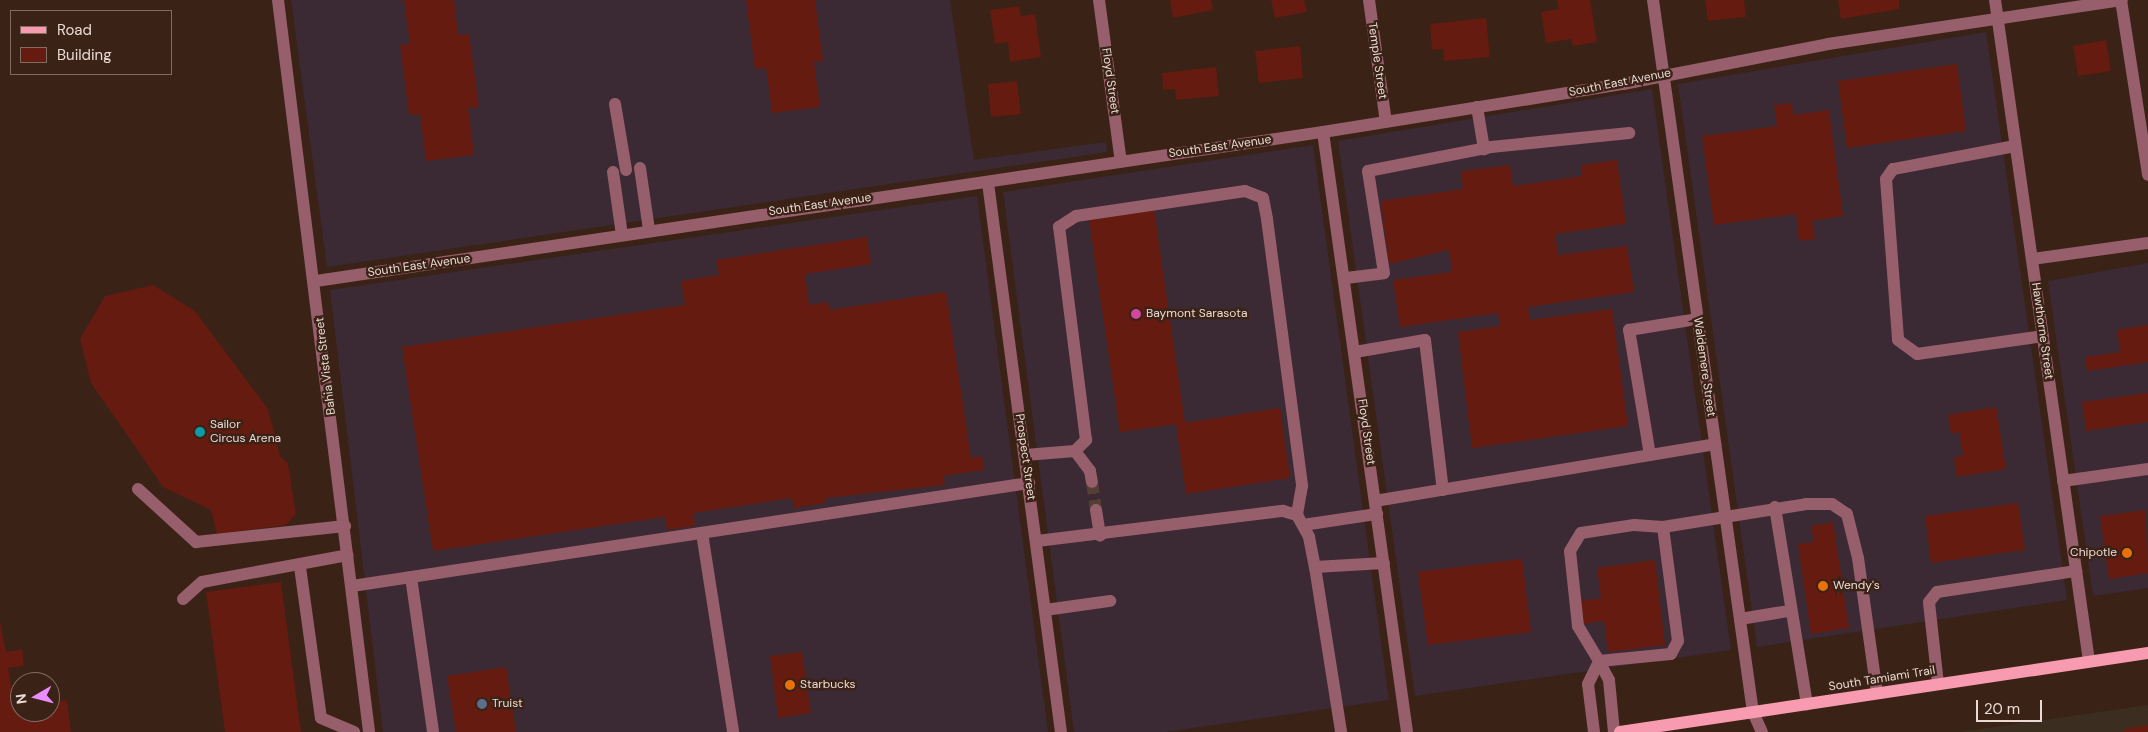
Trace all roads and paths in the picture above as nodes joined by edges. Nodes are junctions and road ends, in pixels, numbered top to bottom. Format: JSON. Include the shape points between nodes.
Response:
{"nodes":[{"id":1,"x":278,"y":0,"type":"edge"},
{"id":2,"x":1099,"y":0,"type":"edge"},
{"id":3,"x":1369,"y":0,"type":"edge"},
{"id":4,"x":1653,"y":0,"type":"edge"},
{"id":5,"x":1995,"y":0,"type":"edge"},
{"id":6,"x":2122,"y":0,"type":"edge"},
{"id":7,"x":1998,"y":18,"type":"junction"},
{"id":8,"x":1663,"y":75,"type":"junction"},
{"id":9,"x":615,"y":104,"type":"dead end"},
{"id":10,"x":1476,"y":107,"type":"junction"},
{"id":11,"x":1386,"y":122,"type":"junction"},
{"id":12,"x":1324,"y":132,"type":"junction"},
{"id":13,"x":1629,"y":133,"type":"dead end"},
{"id":14,"x":2016,"y":146,"type":"junction"},
{"id":15,"x":1484,"y":149,"type":"junction"},
{"id":16,"x":1122,"y":162,"type":"junction"},
{"id":17,"x":640,"y":168,"type":"dead end"},
{"id":18,"x":2148,"y":175,"type":"edge"},
{"id":19,"x":988,"y":183,"type":"junction"},
{"id":20,"x":649,"y":230,"type":"junction"},
{"id":21,"x":622,"y":234,"type":"junction"},
{"id":22,"x":2148,"y":243,"type":"edge"},
{"id":23,"x":2032,"y":259,"type":"junction"},
{"id":24,"x":1346,"y":278,"type":"junction"},
{"id":25,"x":316,"y":281,"type":"junction"},
{"id":26,"x":1698,"y":319,"type":"junction"},
{"id":27,"x":2043,"y":336,"type":"junction"},
{"id":28,"x":1355,"y":352,"type":"junction"},
{"id":29,"x":1715,"y":444,"type":"junction"},
{"id":30,"x":1075,"y":451,"type":"junction"},
{"id":31,"x":1025,"y":455,"type":"junction"},
{"id":32,"x":1650,"y":455,"type":"junction"},
{"id":33,"x":2148,"y":469,"type":"edge"},
{"id":34,"x":2063,"y":481,"type":"junction"},
{"id":35,"x":1092,"y":482,"type":"tunnel mouth"},
{"id":36,"x":1029,"y":483,"type":"junction"},
{"id":37,"x":138,"y":490,"type":"dead end"},
{"id":38,"x":1443,"y":490,"type":"junction"},
{"id":39,"x":1376,"y":507,"type":"junction"},
{"id":40,"x":1775,"y":507,"type":"junction"},
{"id":41,"x":1096,"y":510,"type":"tunnel mouth"},
{"id":42,"x":1726,"y":518,"type":"junction"},
{"id":43,"x":1300,"y":520,"type":"junction"},
{"id":44,"x":345,"y":526,"type":"junction"},
{"id":45,"x":1663,"y":527,"type":"junction"},
{"id":46,"x":702,"y":533,"type":"junction"},
{"id":47,"x":1100,"y":536,"type":"junction"},
{"id":48,"x":1037,"y":541,"type":"junction"},
{"id":49,"x":348,"y":555,"type":"junction"},
{"id":50,"x":1384,"y":563,"type":"junction"},
{"id":51,"x":300,"y":567,"type":"junction"},
{"id":52,"x":1315,"y":567,"type":"junction"},
{"id":53,"x":2076,"y":572,"type":"junction"},
{"id":54,"x":411,"y":577,"type":"junction"},
{"id":55,"x":352,"y":586,"type":"junction"},
{"id":56,"x":183,"y":599,"type":"dead end"},
{"id":57,"x":1110,"y":602,"type":"dead end"},
{"id":58,"x":1045,"y":610,"type":"junction"},
{"id":59,"x":1790,"y":611,"type":"junction"},
{"id":60,"x":1740,"y":619,"type":"junction"},
{"id":61,"x":2148,"y":653,"type":"edge"},
{"id":62,"x":1599,"y":660,"type":"junction"},
{"id":63,"x":2089,"y":662,"type":"junction"},
{"id":64,"x":1938,"y":684,"type":"junction"},
{"id":65,"x":1876,"y":693,"type":"junction"},
{"id":66,"x":1807,"y":704,"type":"junction"},
{"id":67,"x":1753,"y":712,"type":"junction"},
{"id":68,"x":354,"y":732,"type":"edge"},
{"id":69,"x":369,"y":732,"type":"edge"},
{"id":70,"x":434,"y":732,"type":"edge"},
{"id":71,"x":733,"y":732,"type":"edge"},
{"id":72,"x":1061,"y":732,"type":"edge"},
{"id":73,"x":1340,"y":732,"type":"edge"},
{"id":74,"x":1407,"y":732,"type":"edge"},
{"id":75,"x":1594,"y":732,"type":"edge"},
{"id":76,"x":1614,"y":732,"type":"edge"},
{"id":77,"x":1620,"y":732,"type":"edge"},
{"id":78,"x":1762,"y":732,"type":"edge"}],
"edges":[{"from":1,"to":25,"type":"street","name":"Bahia Vista Street"},
{"from":2,"to":16,"type":"street","name":"Floyd Street"},
{"from":3,"to":11,"type":"street","name":"Temple Street"},
{"from":4,"to":8,"type":"street","name":"Waldemere Street"},
{"from":5,"to":7,"type":"street","name":"Hawthorne Street"},
{"from":6,"to":7,"type":"street","name":"South East Avenue"},
{"from":6,"to":18,"type":"street"},
{"from":7,"to":8,"type":"street","name":"South East Avenue"},
{"from":7,"to":14,"type":"street","name":"Hawthorne Street"},
{"from":8,"to":10,"type":"street","name":"South East Avenue"},
{"from":8,"to":26,"type":"street","name":"Waldemere Street"},
{"from":9,"to":21,"type":"street"},
{"from":10,"to":11,"type":"street","name":"South East Avenue"},
{"from":10,"to":15,"type":"street"},
{"from":11,"to":12,"type":"street","name":"South East Avenue"},
{"from":12,"to":16,"type":"street","name":"South East Avenue"},
{"from":12,"to":24,"type":"street","name":"Floyd Street"},
{"from":13,"to":15,"type":"street"},
{"from":14,"to":23,"type":"street","name":"Hawthorne Street"},
{"from":14,"to":27,"type":"street","via":[[1893,169],[1886,179],[1898,340],[1917,354]]},
{"from":15,"to":24,"type":"street","via":[[1368,171],[1384,273]]},
{"from":16,"to":19,"type":"street","name":"South East Avenue"},
{"from":17,"to":20,"type":"street"},
{"from":19,"to":20,"type":"street","name":"South East Avenue"},
{"from":19,"to":31,"type":"street","name":"Prospect Street"},
{"from":20,"to":21,"type":"street","name":"South East Avenue"},
{"from":21,"to":25,"type":"street","name":"South East Avenue"},
{"from":22,"to":23,"type":"street"},
{"from":23,"to":27,"type":"street","name":"Hawthorne Street"},
{"from":24,"to":28,"type":"street","name":"Floyd Street"},
{"from":25,"to":44,"type":"street","name":"Bahia Vista Street"},
{"from":26,"to":29,"type":"street","name":"Waldemere Street"},
{"from":26,"to":32,"type":"street","via":[[1629,330]]},
{"from":27,"to":34,"type":"street","name":"Hawthorne Street"},
{"from":28,"to":38,"type":"street","via":[[1425,340]]},
{"from":28,"to":39,"type":"street","name":"Floyd Street"},
{"from":29,"to":32,"type":"street"},
{"from":29,"to":42,"type":"street","name":"Waldemere Street"},
{"from":30,"to":31,"type":"street"},
{"from":30,"to":35,"type":"street","via":[[1090,471]]},
{"from":30,"to":43,"type":"street","via":[[1086,440],[1058,227],[1076,216],[1245,191],[1263,198],[1267,219],[1302,486]]},
{"from":31,"to":36,"type":"street","name":"Prospect Street"},
{"from":32,"to":38,"type":"street"},
{"from":33,"to":34,"type":"street"},
{"from":34,"to":53,"type":"street","name":"Hawthorne Street"},
{"from":36,"to":46,"type":"street"},
{"from":36,"to":48,"type":"street","name":"Prospect Street"},
{"from":37,"to":44,"type":"street","via":[[196,542]]},
{"from":38,"to":39,"type":"street"},
{"from":39,"to":43,"type":"street"},
{"from":39,"to":50,"type":"street","name":"Floyd Street"},
{"from":40,"to":42,"type":"street"},
{"from":40,"to":59,"type":"street"},
{"from":40,"to":65,"type":"street","via":[[1832,504],[1847,514],[1858,558]]},
{"from":41,"to":47,"type":"street"},
{"from":42,"to":45,"type":"street"},
{"from":42,"to":60,"type":"street","name":"Waldemere Street"},
{"from":43,"to":47,"type":"street","via":[[1283,511]]},
{"from":43,"to":52,"type":"street"},
{"from":44,"to":49,"type":"street","name":"Bahia Vista Street"},
{"from":45,"to":62,"type":"street","via":[[1678,641],[1671,654]]},
{"from":45,"to":62,"type":"street","via":[[1634,525],[1580,533],[1570,550],[1578,626]]},
{"from":46,"to":54,"type":"street"},
{"from":46,"to":71,"type":"street"},
{"from":47,"to":48,"type":"street"},
{"from":48,"to":58,"type":"street","name":"Prospect Street"},
{"from":49,"to":51,"type":"street"},
{"from":49,"to":55,"type":"street","name":"Bahia Vista Street"},
{"from":50,"to":52,"type":"street"},
{"from":50,"to":74,"type":"street","name":"Floyd Street"},
{"from":51,"to":56,"type":"street","via":[[202,582]]},
{"from":51,"to":68,"type":"street","via":[[321,718]]},
{"from":52,"to":73,"type":"street"},
{"from":53,"to":63,"type":"street","name":"Hawthorne Street"},
{"from":53,"to":64,"type":"street","via":[[1937,592],[1929,602]]},
{"from":54,"to":55,"type":"street"},
{"from":54,"to":70,"type":"street"},
{"from":55,"to":69,"type":"street","name":"Bahia Vista Street"},
{"from":57,"to":58,"type":"street"},
{"from":58,"to":72,"type":"street","name":"Prospect Street"},
{"from":59,"to":60,"type":"street"},
{"from":59,"to":66,"type":"street"},
{"from":60,"to":67,"type":"street","name":"Waldemere Street"},
{"from":61,"to":63,"type":"main road","name":"South Tamiami Trail"},
{"from":62,"to":75,"type":"street","via":[[1588,684]]},
{"from":62,"to":76,"type":"street","via":[[1609,680]]},
{"from":63,"to":64,"type":"main road","name":"South Tamiami Trail"},
{"from":64,"to":65,"type":"main road","name":"South Tamiami Trail"},
{"from":65,"to":66,"type":"main road","name":"South Tamiami Trail"},
{"from":66,"to":67,"type":"main road","name":"South Tamiami Trail"},
{"from":67,"to":77,"type":"main road","name":"South Tamiami Trail"},
{"from":67,"to":78,"type":"street","name":"Waldemere Street"}]}
